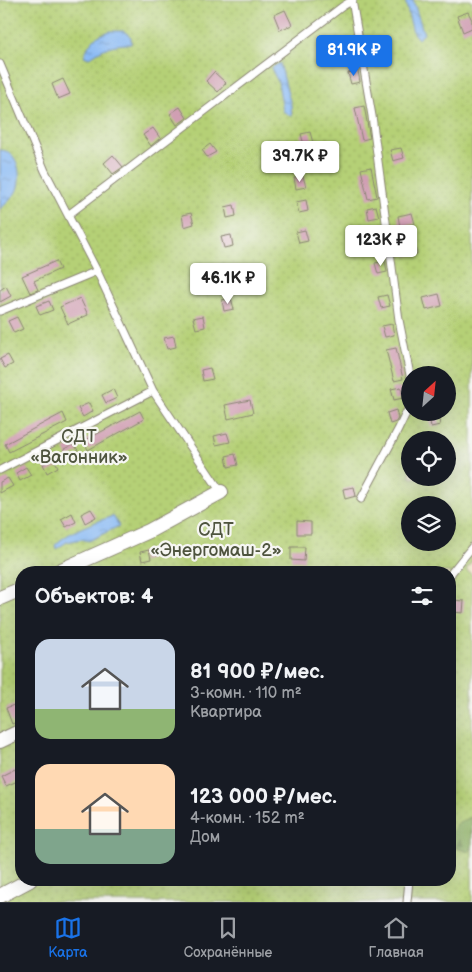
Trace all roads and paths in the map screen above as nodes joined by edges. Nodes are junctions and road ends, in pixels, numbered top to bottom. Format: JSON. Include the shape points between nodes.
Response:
{"nodes":[{"id":1,"x":353,"y":0,"type":"edge"},
{"id":2,"x":0,"y":64,"type":"edge"},
{"id":3,"x":68,"y":215,"type":"junction"},
{"id":4,"x":97,"y":271,"type":"junction"},
{"id":5,"x":0,"y":311,"type":"edge"},
{"id":6,"x":408,"y":366,"type":"edge"},
{"id":7,"x":153,"y":391,"type":"junction"},
{"id":8,"x":402,"y":421,"type":"edge"},
{"id":9,"x":0,"y":470,"type":"edge"},
{"id":10,"x":221,"y":492,"type":"joint"},
{"id":11,"x":360,"y":500,"type":"dead end"},
{"id":12,"x":472,"y":547,"type":"edge"},
{"id":13,"x":71,"y":566,"type":"edge"},
{"id":14,"x":456,"y":567,"type":"edge"},
{"id":15,"x":15,"y":592,"type":"edge"},
{"id":16,"x":0,"y":598,"type":"edge"},
{"id":17,"x":15,"y":734,"type":"edge"},
{"id":18,"x":0,"y":741,"type":"edge"},
{"id":19,"x":19,"y":886,"type":"edge"},
{"id":20,"x":408,"y":886,"type":"edge"},
{"id":21,"x":0,"y":896,"type":"edge"},
{"id":22,"x":407,"y":902,"type":"edge"}],
"edges":[{"from":1,"to":3,"type":"lane"},
{"from":1,"to":6,"type":"lane"},
{"from":2,"to":3,"type":"lane","via":[[45,171]]},
{"from":3,"to":4,"type":"lane"},
{"from":4,"to":5,"type":"lane"},
{"from":4,"to":7,"type":"lane"},
{"from":7,"to":9,"type":"lane"},
{"from":7,"to":10,"type":"lane"},
{"from":8,"to":11,"type":"lane"},
{"from":10,"to":13,"type":"street","via":[[149,531]]},
{"from":12,"to":14,"type":"lane"},
{"from":15,"to":16,"type":"street"},
{"from":17,"to":18,"type":"street"},
{"from":19,"to":21,"type":"street"},
{"from":20,"to":22,"type":"lane"}]}
